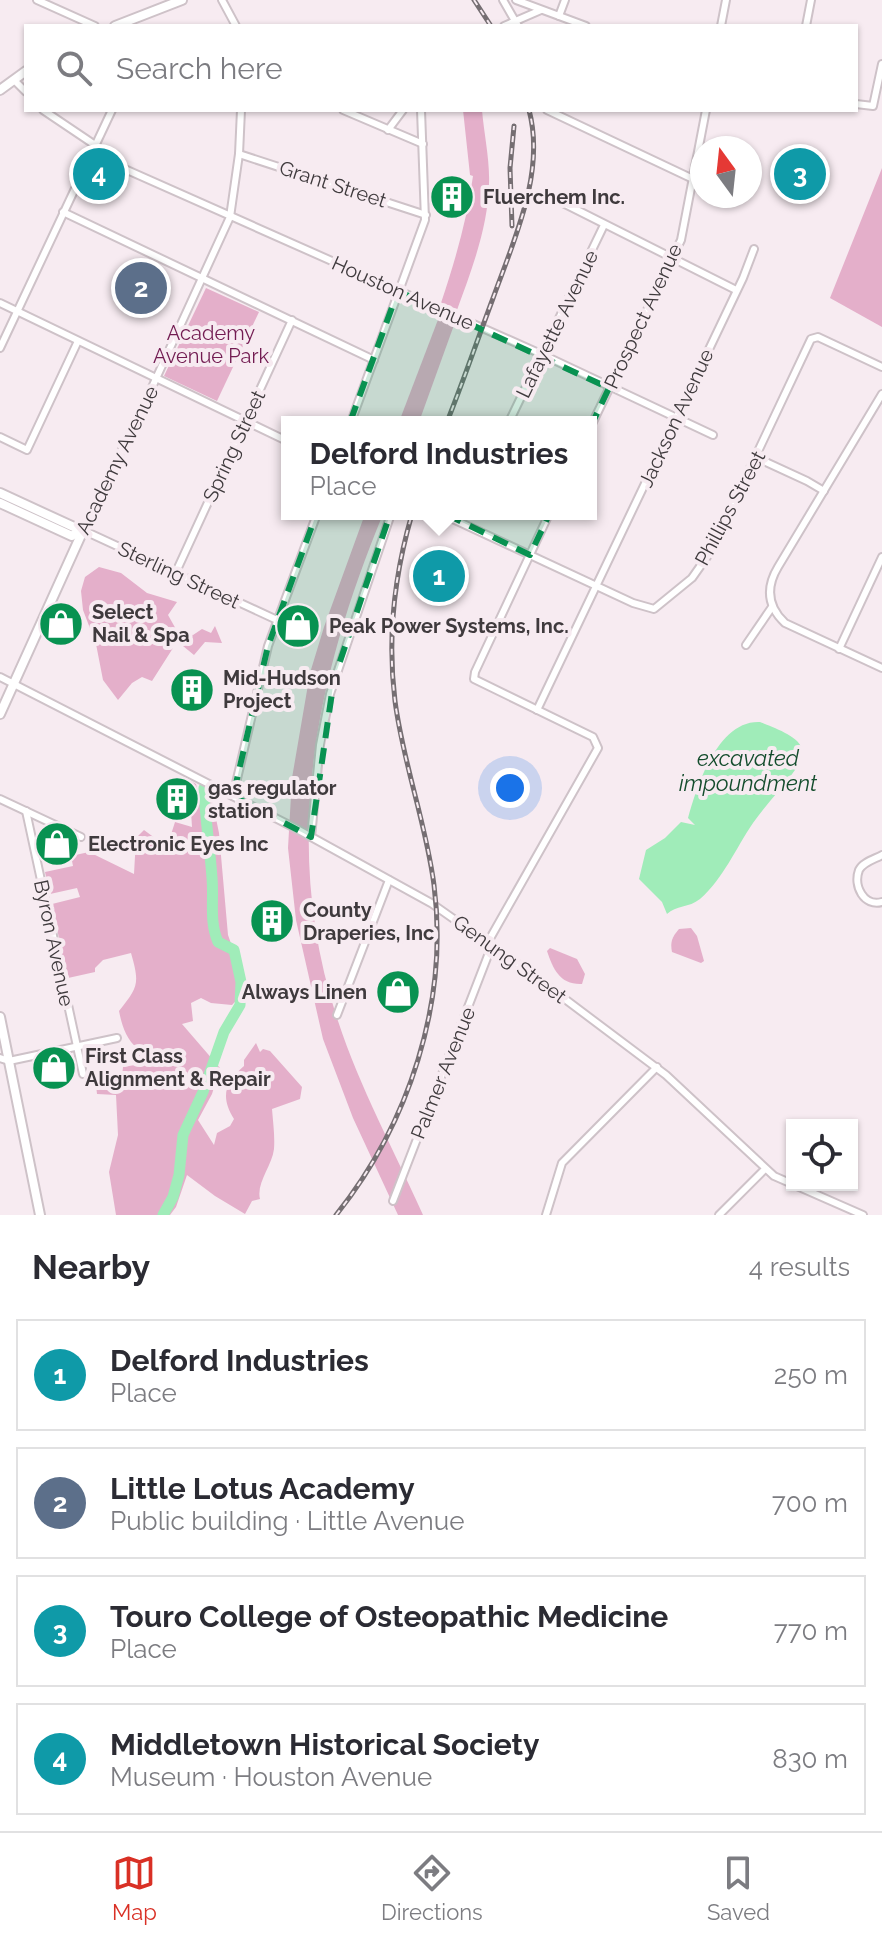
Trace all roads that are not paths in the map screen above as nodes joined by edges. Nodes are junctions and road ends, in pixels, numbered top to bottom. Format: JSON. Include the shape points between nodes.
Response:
{"nodes":[{"id":1,"x":37,"y":0,"type":"edge"},
{"id":2,"x":182,"y":0,"type":"edge"},
{"id":3,"x":222,"y":0,"type":"edge"},
{"id":4,"x":503,"y":0,"type":"edge"},
{"id":5,"x":516,"y":0,"type":"edge"},
{"id":6,"x":565,"y":0,"type":"edge"},
{"id":7,"x":726,"y":0,"type":"edge"},
{"id":8,"x":811,"y":0,"type":"edge"},
{"id":9,"x":541,"y":10,"type":"junction"},
{"id":10,"x":142,"y":15,"type":"junction"},
{"id":11,"x":559,"y":16,"type":"junction"},
{"id":12,"x":516,"y":23,"type":"edge"},
{"id":13,"x":91,"y":24,"type":"edge"},
{"id":14,"x":120,"y":24,"type":"edge"},
{"id":15,"x":144,"y":24,"type":"edge"},
{"id":16,"x":235,"y":24,"type":"edge"},
{"id":17,"x":581,"y":24,"type":"edge"},
{"id":18,"x":721,"y":24,"type":"edge"},
{"id":19,"x":806,"y":24,"type":"edge"},
{"id":20,"x":882,"y":64,"type":"edge"},
{"id":21,"x":24,"y":72,"type":"edge"},
{"id":22,"x":14,"y":80,"type":"junction"},
{"id":23,"x":0,"y":90,"type":"edge"},
{"id":24,"x":24,"y":90,"type":"edge"},
{"id":25,"x":858,"y":105,"type":"edge"},
{"id":26,"x":46,"y":112,"type":"edge"},
{"id":27,"x":111,"y":112,"type":"edge"},
{"id":28,"x":241,"y":112,"type":"edge"},
{"id":29,"x":348,"y":112,"type":"edge"},
{"id":30,"x":402,"y":112,"type":"edge"},
{"id":31,"x":421,"y":112,"type":"edge"},
{"id":32,"x":551,"y":112,"type":"edge"},
{"id":33,"x":706,"y":112,"type":"edge"},
{"id":34,"x":388,"y":130,"type":"junction"},
{"id":35,"x":701,"y":136,"type":"edge"},
{"id":36,"x":423,"y":144,"type":"junction"},
{"id":37,"x":95,"y":145,"type":"junction"},
{"id":38,"x":91,"y":154,"type":"junction"},
{"id":39,"x":239,"y":154,"type":"junction"},
{"id":40,"x":690,"y":178,"type":"edge"},
{"id":41,"x":690,"y":194,"type":"edge"},
{"id":42,"x":559,"y":201,"type":"dead end"},
{"id":43,"x":63,"y":212,"type":"junction"},
{"id":44,"x":426,"y":215,"type":"junction"},
{"id":45,"x":230,"y":217,"type":"junction"},
{"id":46,"x":604,"y":225,"type":"junction"},
{"id":47,"x":754,"y":249,"type":"dead end"},
{"id":48,"x":672,"y":259,"type":"junction"},
{"id":49,"x":202,"y":279,"type":"junction"},
{"id":50,"x":736,"y":290,"type":"junction"},
{"id":51,"x":398,"y":291,"type":"junction"},
{"id":52,"x":0,"y":303,"type":"edge"},
{"id":53,"x":18,"y":312,"type":"junction"},
{"id":54,"x":292,"y":320,"type":"junction"},
{"id":55,"x":78,"y":341,"type":"junction"},
{"id":56,"x":0,"y":348,"type":"edge"},
{"id":57,"x":541,"y":354,"type":"junction"},
{"id":58,"x":374,"y":360,"type":"junction"},
{"id":59,"x":882,"y":367,"type":"edge"},
{"id":60,"x":156,"y":379,"type":"junction"},
{"id":61,"x":609,"y":388,"type":"junction"},
{"id":62,"x":882,"y":394,"type":"edge"},
{"id":63,"x":353,"y":416,"type":"edge"},
{"id":64,"x":512,"y":416,"type":"edge"},
{"id":65,"x":596,"y":416,"type":"edge"},
{"id":66,"x":676,"y":420,"type":"junction"},
{"id":67,"x":246,"y":421,"type":"junction"},
{"id":68,"x":713,"y":435,"type":"dead end"},
{"id":69,"x":0,"y":437,"type":"edge"},
{"id":70,"x":281,"y":438,"type":"edge"},
{"id":71,"x":757,"y":458,"type":"junction"},
{"id":72,"x":824,"y":491,"type":"junction"},
{"id":73,"x":0,"y":493,"type":"edge"},
{"id":74,"x":0,"y":503,"type":"edge"},
{"id":75,"x":315,"y":520,"type":"edge"},
{"id":76,"x":389,"y":520,"type":"edge"},
{"id":77,"x":454,"y":520,"type":"edge"},
{"id":78,"x":464,"y":520,"type":"edge"},
{"id":79,"x":546,"y":520,"type":"edge"},
{"id":80,"x":462,"y":524,"type":"junction"},
{"id":81,"x":79,"y":534,"type":"junction"},
{"id":82,"x":530,"y":555,"type":"junction"},
{"id":83,"x":882,"y":557,"type":"edge"},
{"id":84,"x":176,"y":572,"type":"junction"},
{"id":85,"x":596,"y":585,"type":"junction"},
{"id":86,"x":772,"y":607,"type":"junction"},
{"id":87,"x":277,"y":620,"type":"junction"},
{"id":88,"x":746,"y":645,"type":"dead end"},
{"id":89,"x":839,"y":649,"type":"junction"},
{"id":90,"x":882,"y":668,"type":"edge"},
{"id":91,"x":0,"y":677,"type":"edge"},
{"id":92,"x":14,"y":684,"type":"junction"},
{"id":93,"x":537,"y":710,"type":"junction"},
{"id":94,"x":0,"y":714,"type":"edge"},
{"id":95,"x":233,"y":796,"type":"junction"},
{"id":96,"x":0,"y":799,"type":"edge"},
{"id":97,"x":26,"y":811,"type":"junction"},
{"id":98,"x":81,"y":837,"type":"dead end"},
{"id":99,"x":311,"y":837,"type":"junction"},
{"id":100,"x":882,"y":855,"type":"edge"},
{"id":101,"x":389,"y":880,"type":"junction"},
{"id":102,"x":882,"y":902,"type":"edge"},
{"id":103,"x":490,"y":944,"type":"junction"},
{"id":104,"x":337,"y":1015,"type":"dead end"},
{"id":105,"x":0,"y":1017,"type":"edge"},
{"id":106,"x":117,"y":1038,"type":"dead end"},
{"id":107,"x":77,"y":1047,"type":"junction"},
{"id":108,"x":5,"y":1060,"type":"edge"},
{"id":109,"x":657,"y":1067,"type":"junction"},
{"id":110,"x":83,"y":1074,"type":"dead end"},
{"id":111,"x":765,"y":1169,"type":"junction"},
{"id":112,"x":393,"y":1201,"type":"dead end"},
{"id":113,"x":40,"y":1215,"type":"edge"},
{"id":114,"x":546,"y":1215,"type":"edge"},
{"id":115,"x":719,"y":1215,"type":"edge"},
{"id":116,"x":863,"y":1215,"type":"edge"}],
"edges":[{"from":1,"to":13,"type":"street"},
{"from":2,"to":10,"type":"main road"},
{"from":3,"to":16,"type":"street"},
{"from":4,"to":12,"type":"street"},
{"from":5,"to":9,"type":"street"},
{"from":6,"to":11,"type":"street"},
{"from":7,"to":18,"type":"street"},
{"from":8,"to":19,"type":"street"},
{"from":9,"to":11,"type":"street"},
{"from":9,"to":12,"type":"street"},
{"from":10,"to":14,"type":"main road"},
{"from":10,"to":15,"type":"street"},
{"from":11,"to":17,"type":"street"},
{"from":20,"to":25,"type":"street","via":[[874,104]]},
{"from":21,"to":22,"type":"main road"},
{"from":22,"to":23,"type":"main road"},
{"from":22,"to":24,"type":"street"},
{"from":26,"to":37,"type":"street"},
{"from":27,"to":37,"type":"street"},
{"from":28,"to":39,"type":"street","name":"Academy Avenue"},
{"from":29,"to":34,"type":"street"},
{"from":30,"to":34,"type":"street"},
{"from":31,"to":36,"type":"street"},
{"from":32,"to":40,"type":"street"},
{"from":33,"to":35,"type":"street","name":"Prospect Avenue"},
{"from":34,"to":36,"type":"street"},
{"from":36,"to":44,"type":"street"},
{"from":37,"to":38,"type":"street"},
{"from":38,"to":43,"type":"street"},
{"from":38,"to":45,"type":"street","name":"Houston Avenue"},
{"from":39,"to":44,"type":"street","name":"Grant Street"},
{"from":39,"to":45,"type":"street","name":"Academy Avenue"},
{"from":41,"to":48,"type":"street","name":"Prospect Avenue"},
{"from":42,"to":46,"type":"street"},
{"from":43,"to":49,"type":"street"},
{"from":43,"to":53,"type":"street"},
{"from":44,"to":51,"type":"street"},
{"from":45,"to":49,"type":"street","name":"Academy Avenue"},
{"from":45,"to":51,"type":"street","name":"Houston Avenue"},
{"from":46,"to":48,"type":"street"},
{"from":46,"to":57,"type":"street","name":"Lafayette Avenue"},
{"from":47,"to":50,"type":"street","name":"Jackson Avenue"},
{"from":48,"to":50,"type":"street"},
{"from":48,"to":61,"type":"street","name":"Prospect Avenue"},
{"from":49,"to":54,"type":"street"},
{"from":49,"to":60,"type":"street","name":"Academy Avenue"},
{"from":50,"to":66,"type":"street","name":"Jackson Avenue"},
{"from":51,"to":57,"type":"street","name":"Houston Avenue"},
{"from":51,"to":58,"type":"street"},
{"from":52,"to":53,"type":"street"},
{"from":53,"to":55,"type":"street"},
{"from":53,"to":56,"type":"street"},
{"from":54,"to":58,"type":"street"},
{"from":54,"to":67,"type":"street","name":"Spring Street"},
{"from":55,"to":60,"type":"street"},
{"from":55,"to":69,"type":"street","via":[[27,450]]},
{"from":57,"to":61,"type":"street","name":"Houston Avenue"},
{"from":57,"to":64,"type":"street","name":"Lafayette Avenue"},
{"from":58,"to":63,"type":"street"},
{"from":59,"to":71,"type":"street","name":"Phillips Street","via":[[815,337]]},
{"from":60,"to":67,"type":"street"},
{"from":60,"to":81,"type":"street","name":"Academy Avenue"},
{"from":61,"to":65,"type":"street","name":"Prospect Avenue"},
{"from":61,"to":66,"type":"street","name":"Houston Avenue"},
{"from":62,"to":72,"type":"street"},
{"from":66,"to":68,"type":"street","name":"Houston Avenue"},
{"from":66,"to":85,"type":"street","name":"Jackson Avenue"},
{"from":67,"to":70,"type":"street"},
{"from":67,"to":84,"type":"street","name":"Spring Street"},
{"from":71,"to":72,"type":"street"},
{"from":71,"to":85,"type":"street","name":"Phillips Street","via":[[703,565],[661,605],[646,608]]},
{"from":72,"to":86,"type":"street","via":[[773,575]]},
{"from":73,"to":81,"type":"main road"},
{"from":74,"to":81,"type":"main road","via":[[72,536]]},
{"from":75,"to":87,"type":"street"},
{"from":76,"to":99,"type":"street","via":[[330,694]]},
{"from":77,"to":80,"type":"street","name":"Phillips Street"},
{"from":78,"to":80,"type":"street"},
{"from":79,"to":82,"type":"street"},
{"from":80,"to":82,"type":"street","name":"Phillips Street"},
{"from":81,"to":84,"type":"street","name":"Sterling Street","via":[[89,533]]},
{"from":81,"to":92,"type":"main road","name":"Academy Avenue"},
{"from":82,"to":85,"type":"street","name":"Phillips Street"},
{"from":82,"to":93,"type":"street","via":[[474,679]]},
{"from":83,"to":89,"type":"street"},
{"from":84,"to":87,"type":"street","name":"Sterling Street"},
{"from":85,"to":93,"type":"street","name":"Jackson Avenue"},
{"from":86,"to":88,"type":"street"},
{"from":86,"to":89,"type":"street","via":[[791,627]]},
{"from":87,"to":95,"type":"street"},
{"from":89,"to":90,"type":"street"},
{"from":91,"to":92,"type":"street","name":"Genung Street"},
{"from":92,"to":94,"type":"main road","name":"Academy Avenue"},
{"from":92,"to":95,"type":"street","name":"Genung Street"},
{"from":93,"to":103,"type":"street","via":[[593,737],[597,751]]},
{"from":95,"to":99,"type":"street","name":"Genung Street"},
{"from":96,"to":97,"type":"street"},
{"from":97,"to":98,"type":"street"},
{"from":97,"to":107,"type":"street","name":"Byron Avenue"},
{"from":99,"to":101,"type":"street","name":"Genung Street"},
{"from":100,"to":102,"type":"street","via":[[860,868],[858,876],[861,893],[870,903]]},
{"from":101,"to":103,"type":"street","name":"Genung Street"},
{"from":101,"to":104,"type":"street"},
{"from":103,"to":109,"type":"street","name":"Genung Street"},
{"from":103,"to":112,"type":"street","name":"Palmer Avenue"},
{"from":105,"to":108,"type":"main road"},
{"from":106,"to":107,"type":"street"},
{"from":107,"to":108,"type":"street"},
{"from":107,"to":110,"type":"street","name":"Byron Avenue"},
{"from":108,"to":113,"type":"main road"},
{"from":109,"to":111,"type":"street","name":"Genung Street"},
{"from":109,"to":114,"type":"street","via":[[562,1163]]},
{"from":111,"to":115,"type":"street"},
{"from":111,"to":116,"type":"street","name":"Genung Street"}]}
